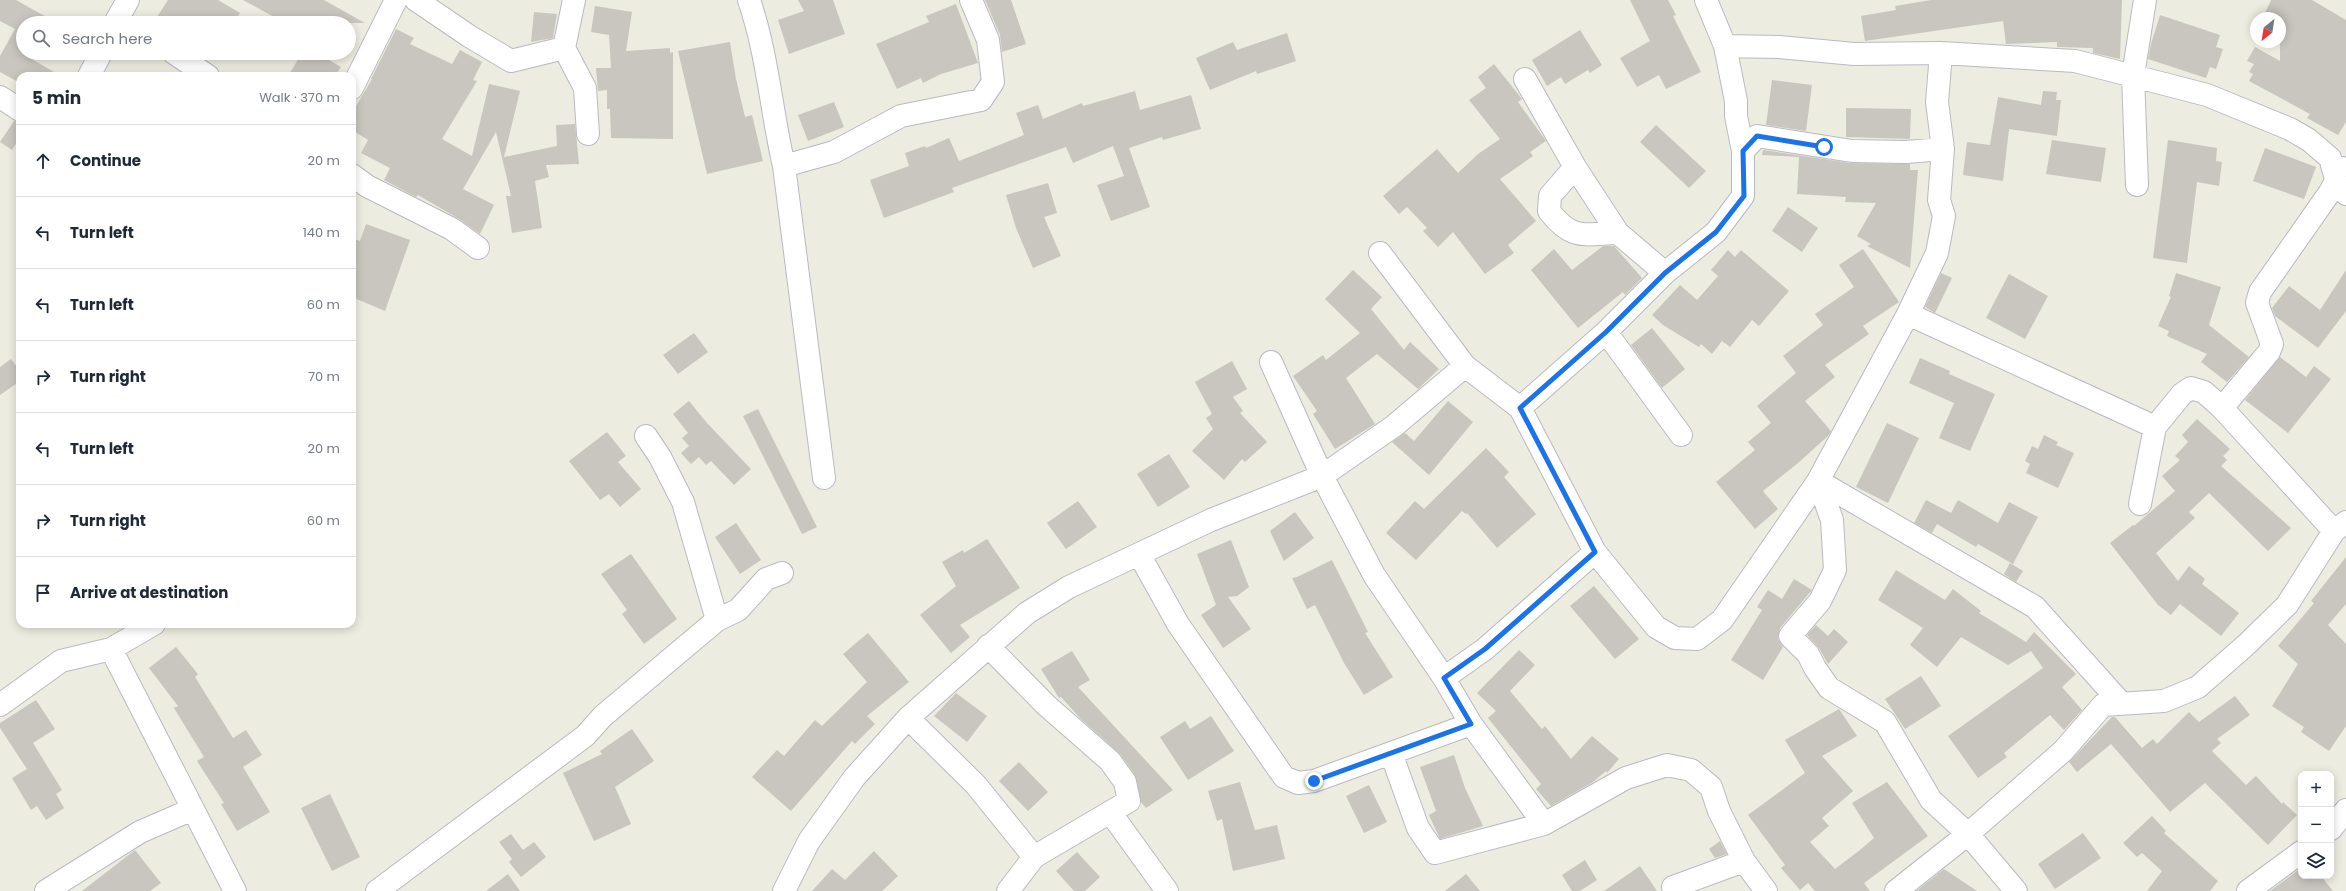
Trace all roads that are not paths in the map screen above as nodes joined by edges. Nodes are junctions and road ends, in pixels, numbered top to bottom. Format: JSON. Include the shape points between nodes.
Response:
{"nodes":[{"id":1,"x":396,"y":0,"type":"edge"},
{"id":2,"x":416,"y":0,"type":"edge"},
{"id":3,"x":574,"y":0,"type":"edge"},
{"id":4,"x":749,"y":0,"type":"edge"},
{"id":5,"x":971,"y":0,"type":"edge"},
{"id":6,"x":1706,"y":0,"type":"edge"},
{"id":7,"x":2145,"y":0,"type":"edge"},
{"id":8,"x":1725,"y":46,"type":"junction"},
{"id":9,"x":564,"y":48,"type":"junction"},
{"id":10,"x":1941,"y":52,"type":"junction"},
{"id":11,"x":97,"y":60,"type":"edge"},
{"id":12,"x":184,"y":60,"type":"edge"},
{"id":13,"x":91,"y":72,"type":"edge"},
{"id":14,"x":202,"y":72,"type":"edge"},
{"id":15,"x":2133,"y":75,"type":"junction"},
{"id":16,"x":1525,"y":79,"type":"dead end"},
{"id":17,"x":356,"y":80,"type":"edge"},
{"id":18,"x":0,"y":97,"type":"edge"},
{"id":19,"x":16,"y":107,"type":"edge"},
{"id":20,"x":588,"y":134,"type":"dead end"},
{"id":21,"x":1943,"y":149,"type":"junction"},
{"id":22,"x":1743,"y":151,"type":"junction"},
{"id":23,"x":784,"y":166,"type":"junction"},
{"id":24,"x":1575,"y":167,"type":"junction"},
{"id":25,"x":356,"y":178,"type":"edge"},
{"id":26,"x":2343,"y":179,"type":"edge"},
{"id":27,"x":2137,"y":185,"type":"dead end"},
{"id":28,"x":1618,"y":233,"type":"junction"},
{"id":29,"x":478,"y":248,"type":"dead end"},
{"id":30,"x":1380,"y":253,"type":"dead end"},
{"id":31,"x":1665,"y":273,"type":"junction"},
{"id":32,"x":1908,"y":314,"type":"junction"},
{"id":33,"x":1606,"y":332,"type":"junction"},
{"id":34,"x":1271,"y":362,"type":"dead end"},
{"id":35,"x":1465,"y":366,"type":"junction"},
{"id":36,"x":1520,"y":408,"type":"junction"},
{"id":37,"x":2222,"y":408,"type":"junction"},
{"id":38,"x":2155,"y":427,"type":"junction"},
{"id":39,"x":1681,"y":435,"type":"dead end"},
{"id":40,"x":646,"y":436,"type":"dead end"},
{"id":41,"x":1322,"y":476,"type":"junction"},
{"id":42,"x":824,"y":478,"type":"dead end"},
{"id":43,"x":1818,"y":481,"type":"junction"},
{"id":44,"x":2140,"y":504,"type":"dead end"},
{"id":45,"x":2340,"y":526,"type":"edge"},
{"id":46,"x":1595,"y":552,"type":"junction"},
{"id":47,"x":1139,"y":554,"type":"junction"},
{"id":48,"x":782,"y":573,"type":"dead end"},
{"id":49,"x":717,"y":620,"type":"junction"},
{"id":50,"x":147,"y":628,"type":"edge"},
{"id":51,"x":988,"y":646,"type":"junction"},
{"id":52,"x":111,"y":649,"type":"junction"},
{"id":53,"x":1444,"y":678,"type":"junction"},
{"id":54,"x":2122,"y":704,"type":"junction"},
{"id":55,"x":0,"y":705,"type":"edge"},
{"id":56,"x":908,"y":718,"type":"junction"},
{"id":57,"x":1471,"y":724,"type":"junction"},
{"id":58,"x":1391,"y":753,"type":"junction"},
{"id":59,"x":193,"y":809,"type":"junction"},
{"id":60,"x":2346,"y":810,"type":"edge"},
{"id":61,"x":1110,"y":812,"type":"junction"},
{"id":62,"x":1544,"y":824,"type":"junction"},
{"id":63,"x":2334,"y":825,"type":"edge"},
{"id":64,"x":1968,"y":834,"type":"junction"},
{"id":65,"x":2298,"y":854,"type":"edge"},
{"id":66,"x":1034,"y":857,"type":"junction"},
{"id":67,"x":1744,"y":861,"type":"junction"},
{"id":68,"x":404,"y":881,"type":"edge"},
{"id":69,"x":1673,"y":887,"type":"dead end"},
{"id":70,"x":46,"y":891,"type":"edge"},
{"id":71,"x":234,"y":891,"type":"edge"},
{"id":72,"x":377,"y":891,"type":"edge"},
{"id":73,"x":784,"y":891,"type":"edge"},
{"id":74,"x":1008,"y":891,"type":"edge"},
{"id":75,"x":1166,"y":891,"type":"edge"},
{"id":76,"x":1766,"y":891,"type":"edge"},
{"id":77,"x":1896,"y":891,"type":"edge"},
{"id":78,"x":2016,"y":891,"type":"edge"},
{"id":79,"x":2248,"y":891,"type":"edge"}],
"edges":[{"from":1,"to":17,"type":"street"},
{"from":2,"to":9,"type":"street","via":[[512,61]]},
{"from":3,"to":9,"type":"street"},
{"from":4,"to":23,"type":"street","via":[[769,79],[776,134]]},
{"from":5,"to":23,"type":"street","via":[[988,40],[993,82],[981,100],[900,116],[834,152]]},
{"from":6,"to":8,"type":"street"},
{"from":7,"to":15,"type":"street"},
{"from":8,"to":10,"type":"street","via":[[1779,47],[1854,54]]},
{"from":8,"to":22,"type":"street"},
{"from":9,"to":20,"type":"street","via":[[585,88]]},
{"from":10,"to":15,"type":"street","via":[[2076,61]]},
{"from":10,"to":21,"type":"street","via":[[1937,102]]},
{"from":11,"to":13,"type":"street"},
{"from":12,"to":14,"type":"street"},
{"from":15,"to":26,"type":"street","via":[[2207,95],[2290,129],[2309,140],[2330,158]]},
{"from":15,"to":27,"type":"street"},
{"from":16,"to":24,"type":"street"},
{"from":18,"to":19,"type":"street"},
{"from":21,"to":22,"type":"street","via":[[1906,152],[1852,151],[1757,136]]},
{"from":21,"to":32,"type":"street","via":[[1939,200],[1944,216],[1937,253]]},
{"from":22,"to":31,"type":"street","via":[[1744,196],[1716,232]]},
{"from":23,"to":42,"type":"street"},
{"from":24,"to":28,"type":"street"},
{"from":24,"to":28,"type":"street","via":[[1550,196],[1549,210],[1560,225],[1577,234]]},
{"from":25,"to":29,"type":"street","via":[[452,229]]},
{"from":26,"to":37,"type":"street","via":[[2330,192],[2260,292],[2257,303],[2272,344],[2269,352]]},
{"from":28,"to":31,"type":"street"},
{"from":30,"to":35,"type":"street"},
{"from":31,"to":33,"type":"street"},
{"from":32,"to":38,"type":"street"},
{"from":32,"to":43,"type":"street"},
{"from":33,"to":36,"type":"street"},
{"from":33,"to":39,"type":"street"},
{"from":34,"to":41,"type":"street"},
{"from":35,"to":36,"type":"street"},
{"from":35,"to":41,"type":"street","via":[[1394,426]]},
{"from":36,"to":46,"type":"street"},
{"from":37,"to":38,"type":"street","via":[[2204,392],[2191,388],[2182,394]]},
{"from":37,"to":45,"type":"street"},
{"from":38,"to":44,"type":"street"},
{"from":40,"to":49,"type":"street","via":[[683,502]]},
{"from":41,"to":47,"type":"street","via":[[1210,520]]},
{"from":41,"to":53,"type":"street","via":[[1374,575]]},
{"from":43,"to":46,"type":"street","via":[[1722,620],[1697,639],[1675,638],[1656,627]]},
{"from":43,"to":54,"type":"street","via":[[2035,607]]},
{"from":43,"to":64,"type":"street","via":[[1832,520],[1835,570],[1820,601],[1790,636],[1808,654],[1814,668],[1829,688],[1886,722],[1931,800]]},
{"from":45,"to":54,"type":"street","via":[[2287,605],[2198,687],[2164,701]]},
{"from":46,"to":53,"type":"street","via":[[1485,649]]},
{"from":47,"to":51,"type":"street","via":[[1057,594],[1027,613]]},
{"from":47,"to":58,"type":"street","via":[[1178,624],[1284,777],[1298,783],[1314,781]]},
{"from":48,"to":49,"type":"street","via":[[766,579],[738,610]]},
{"from":49,"to":68,"type":"street","via":[[602,716],[585,736]]},
{"from":50,"to":52,"type":"street"},
{"from":51,"to":56,"type":"street"},
{"from":51,"to":61,"type":"street","via":[[1046,705],[1110,762],[1125,782],[1129,801]]},
{"from":52,"to":55,"type":"street","via":[[61,661]]},
{"from":52,"to":59,"type":"street"},
{"from":53,"to":57,"type":"street"},
{"from":54,"to":64,"type":"street","via":[[2103,705],[2063,751]]},
{"from":56,"to":66,"type":"street","via":[[976,784]]},
{"from":56,"to":73,"type":"street","via":[[854,778],[809,841]]},
{"from":57,"to":58,"type":"street"},
{"from":57,"to":62,"type":"street"},
{"from":58,"to":62,"type":"street","via":[[1418,828],[1435,853]]},
{"from":59,"to":70,"type":"street","via":[[140,832]]},
{"from":59,"to":71,"type":"street"},
{"from":60,"to":63,"type":"street"},
{"from":61,"to":66,"type":"street"},
{"from":61,"to":75,"type":"street"},
{"from":62,"to":67,"type":"street","via":[[1626,778],[1667,765],[1691,770],[1711,787],[1719,811]]},
{"from":64,"to":77,"type":"street"},
{"from":64,"to":78,"type":"street"},
{"from":65,"to":79,"type":"street"},
{"from":66,"to":74,"type":"street"},
{"from":67,"to":69,"type":"street"},
{"from":67,"to":76,"type":"street"},
{"from":68,"to":72,"type":"street"}]}
